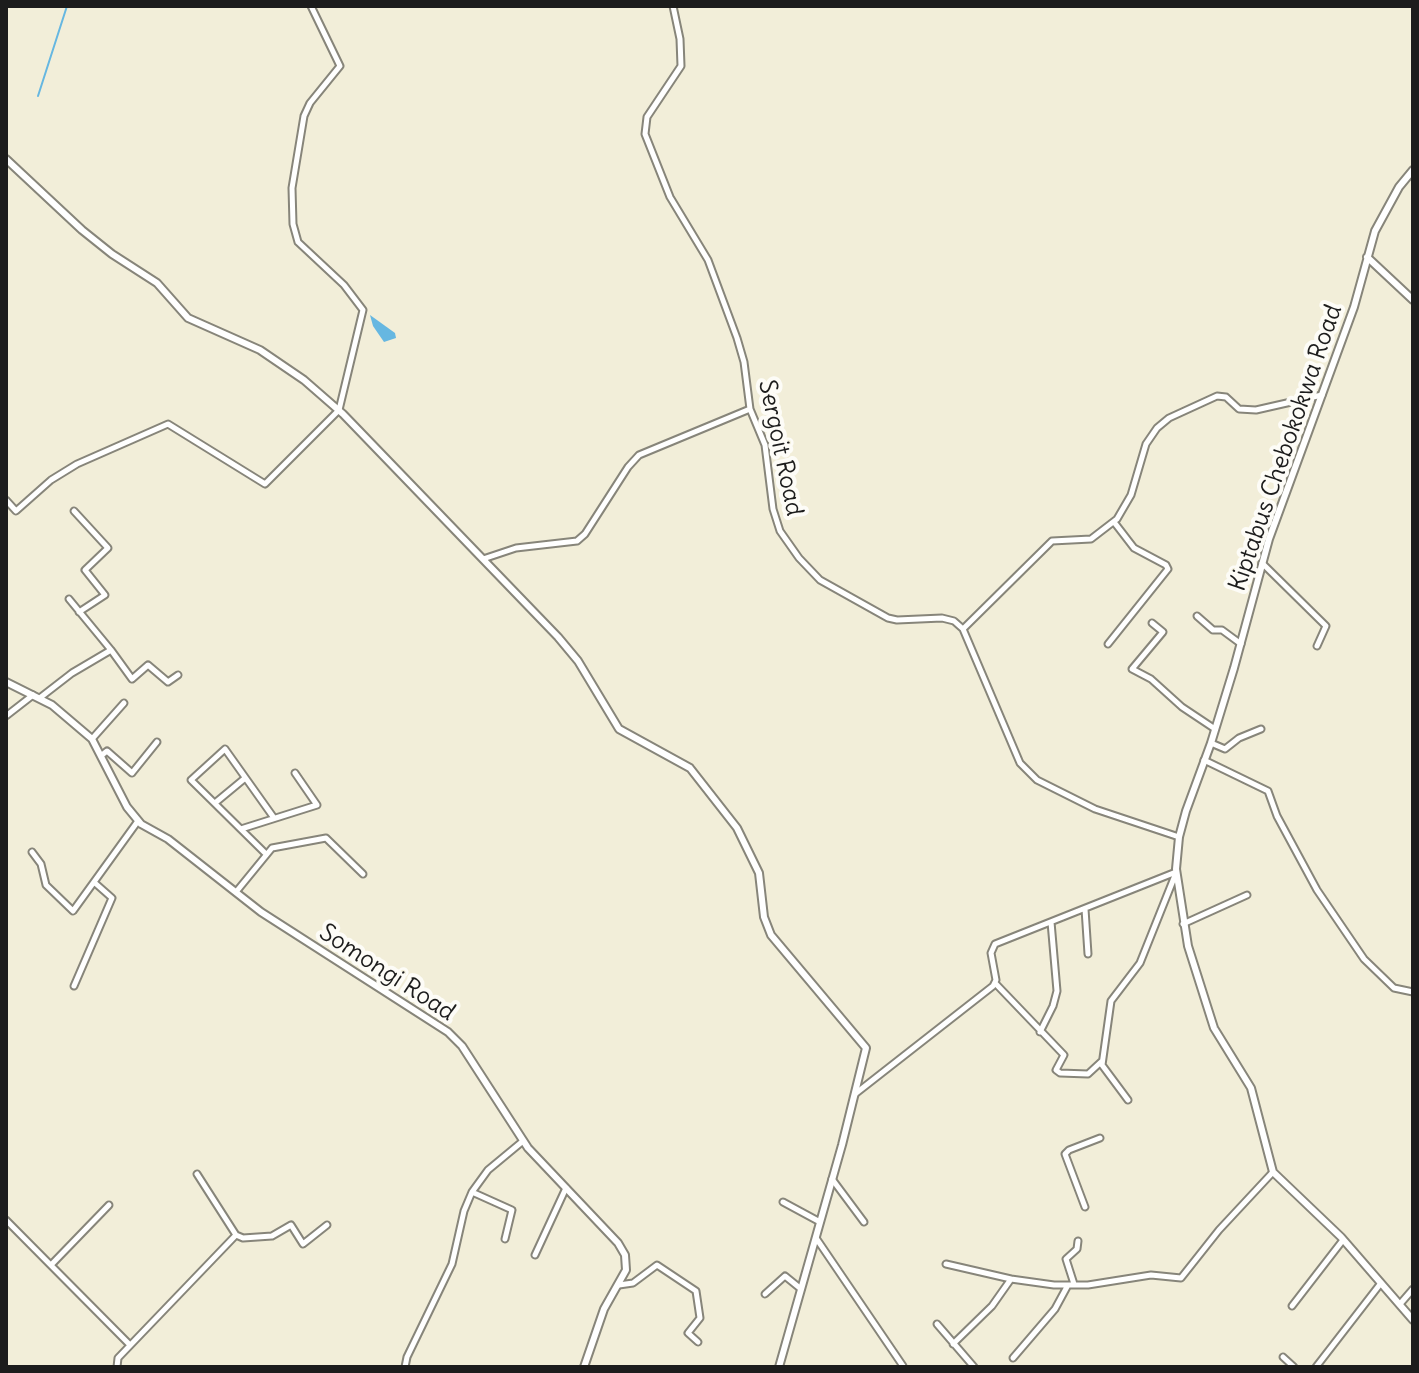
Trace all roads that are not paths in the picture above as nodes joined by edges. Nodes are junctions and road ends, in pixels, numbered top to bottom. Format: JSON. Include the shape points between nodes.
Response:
{"nodes":[{"id":1,"x":311,"y":6,"type":"edge"},
{"id":2,"x":673,"y":6,"type":"edge"},
{"id":3,"x":6,"y":159,"type":"edge"},
{"id":4,"x":1413,"y":170,"type":"edge"},
{"id":5,"x":1367,"y":257,"type":"junction"},
{"id":6,"x":1413,"y":300,"type":"edge"},
{"id":7,"x":1322,"y":395,"type":"junction"},
{"id":8,"x":750,"y":409,"type":"junction"},
{"id":9,"x":339,"y":410,"type":"junction"},
{"id":10,"x":6,"y":500,"type":"edge"},
{"id":11,"x":74,"y":511,"type":"dead end"},
{"id":12,"x":1114,"y":522,"type":"junction"},
{"id":13,"x":483,"y":559,"type":"junction"},
{"id":14,"x":1262,"y":563,"type":"junction"},
{"id":15,"x":69,"y":599,"type":"dead end"},
{"id":16,"x":79,"y":612,"type":"junction"},
{"id":17,"x":1197,"y":616,"type":"dead end"},
{"id":18,"x":1152,"y":623,"type":"dead end"},
{"id":19,"x":963,"y":629,"type":"junction"},
{"id":20,"x":1108,"y":644,"type":"dead end"},
{"id":21,"x":1241,"y":644,"type":"junction"},
{"id":22,"x":1317,"y":646,"type":"dead end"},
{"id":23,"x":111,"y":650,"type":"junction"},
{"id":24,"x":178,"y":675,"type":"dead end"},
{"id":25,"x":6,"y":682,"type":"edge"},
{"id":26,"x":37,"y":696,"type":"junction"},
{"id":27,"x":124,"y":703,"type":"dead end"},
{"id":28,"x":6,"y":716,"type":"edge"},
{"id":29,"x":1215,"y":729,"type":"junction"},
{"id":30,"x":1261,"y":729,"type":"dead end"},
{"id":31,"x":92,"y":739,"type":"junction"},
{"id":32,"x":157,"y":742,"type":"dead end"},
{"id":33,"x":1211,"y":743,"type":"junction"},
{"id":34,"x":102,"y":755,"type":"junction"},
{"id":35,"x":1204,"y":760,"type":"junction"},
{"id":36,"x":295,"y":773,"type":"dead end"},
{"id":37,"x":244,"y":779,"type":"junction"},
{"id":38,"x":215,"y":803,"type":"junction"},
{"id":39,"x":274,"y":818,"type":"junction"},
{"id":40,"x":138,"y":821,"type":"junction"},
{"id":41,"x":241,"y":829,"type":"junction"},
{"id":42,"x":1179,"y":837,"type":"junction"},
{"id":43,"x":32,"y":852,"type":"dead end"},
{"id":44,"x":266,"y":854,"type":"junction"},
{"id":45,"x":1176,"y":872,"type":"junction"},
{"id":46,"x":363,"y":874,"type":"dead end"},
{"id":47,"x":95,"y":883,"type":"junction"},
{"id":48,"x":236,"y":892,"type":"junction"},
{"id":49,"x":1247,"y":895,"type":"dead end"},
{"id":50,"x":1085,"y":909,"type":"junction"},
{"id":51,"x":1051,"y":922,"type":"junction"},
{"id":52,"x":1183,"y":924,"type":"junction"},
{"id":53,"x":1088,"y":954,"type":"dead end"},
{"id":54,"x":995,"y":983,"type":"junction"},
{"id":55,"x":74,"y":986,"type":"dead end"},
{"id":56,"x":1413,"y":992,"type":"edge"},
{"id":57,"x":1040,"y":1032,"type":"junction"},
{"id":58,"x":1102,"y":1061,"type":"junction"},
{"id":59,"x":854,"y":1095,"type":"junction"},
{"id":60,"x":1128,"y":1100,"type":"dead end"},
{"id":61,"x":1100,"y":1138,"type":"dead end"},
{"id":62,"x":523,"y":1141,"type":"junction"},
{"id":63,"x":1273,"y":1172,"type":"junction"},
{"id":64,"x":197,"y":1174,"type":"dead end"},
{"id":65,"x":832,"y":1179,"type":"junction"},
{"id":66,"x":566,"y":1188,"type":"junction"},
{"id":67,"x":472,"y":1192,"type":"junction"},
{"id":68,"x":783,"y":1202,"type":"dead end"},
{"id":69,"x":109,"y":1205,"type":"dead end"},
{"id":70,"x":1085,"y":1207,"type":"dead end"},
{"id":71,"x":6,"y":1220,"type":"edge"},
{"id":72,"x":820,"y":1222,"type":"junction"},
{"id":73,"x":864,"y":1222,"type":"dead end"},
{"id":74,"x":327,"y":1225,"type":"dead end"},
{"id":75,"x":236,"y":1235,"type":"junction"},
{"id":76,"x":816,"y":1238,"type":"junction"},
{"id":77,"x":505,"y":1239,"type":"dead end"},
{"id":78,"x":1343,"y":1240,"type":"junction"},
{"id":79,"x":1078,"y":1241,"type":"dead end"},
{"id":80,"x":535,"y":1255,"type":"dead end"},
{"id":81,"x":946,"y":1264,"type":"dead end"},
{"id":82,"x":51,"y":1265,"type":"junction"},
{"id":83,"x":1011,"y":1279,"type":"junction"},
{"id":84,"x":1382,"y":1282,"type":"junction"},
{"id":85,"x":1071,"y":1284,"type":"junction"},
{"id":86,"x":619,"y":1285,"type":"junction"},
{"id":87,"x":801,"y":1289,"type":"junction"},
{"id":88,"x":1413,"y":1289,"type":"edge"},
{"id":89,"x":765,"y":1294,"type":"dead end"},
{"id":90,"x":1400,"y":1304,"type":"junction"},
{"id":91,"x":1292,"y":1306,"type":"dead end"},
{"id":92,"x":1413,"y":1320,"type":"edge"},
{"id":93,"x":937,"y":1324,"type":"dead end"},
{"id":94,"x":698,"y":1342,"type":"dead end"},
{"id":95,"x":953,"y":1344,"type":"junction"},
{"id":96,"x":130,"y":1345,"type":"junction"},
{"id":97,"x":1283,"y":1357,"type":"dead end"},
{"id":98,"x":1013,"y":1358,"type":"dead end"},
{"id":99,"x":903,"y":1366,"type":"edge"},
{"id":100,"x":117,"y":1367,"type":"edge"},
{"id":101,"x":405,"y":1367,"type":"edge"},
{"id":102,"x":584,"y":1367,"type":"edge"},
{"id":103,"x":779,"y":1367,"type":"edge"},
{"id":104,"x":974,"y":1367,"type":"edge"},
{"id":105,"x":1294,"y":1367,"type":"edge"},
{"id":106,"x":1316,"y":1367,"type":"edge"}],
"edges":[{"from":1,"to":9,"type":"street","via":[[340,66],[304,116],[292,188],[293,224],[300,244],[362,307]]},
{"from":2,"to":8,"type":"street","name":"Sergoit Road","via":[[681,66],[644,128],[670,197],[715,276],[744,362]]},
{"from":3,"to":9,"type":"street","via":[[82,230],[157,283],[188,318],[260,350]]},
{"from":4,"to":5,"type":"street","name":"Kiptabus Chebokokwa Road","via":[[1389,204]]},
{"from":5,"to":6,"type":"street"},
{"from":5,"to":7,"type":"street","name":"Kiptabus Chebokokwa Road"},
{"from":7,"to":12,"type":"street","via":[[1256,410],[1239,409],[1217,396],[1169,418],[1146,444],[1131,496]]},
{"from":7,"to":14,"type":"street","name":"Kiptabus Chebokokwa Road"},
{"from":8,"to":13,"type":"street","via":[[639,455],[577,541],[516,548]]},
{"from":8,"to":19,"type":"street","name":"Sergoit Road","via":[[765,445],[780,531],[811,571],[828,586],[892,619],[947,618]]},
{"from":9,"to":10,"type":"street","via":[[265,484],[168,424],[77,464],[16,511]]},
{"from":9,"to":13,"type":"street"},
{"from":11,"to":16,"type":"street","via":[[108,548],[85,570],[105,595]]},
{"from":12,"to":19,"type":"street","via":[[1091,539],[1052,541]]},
{"from":12,"to":20,"type":"street","via":[[1134,548],[1168,569]]},
{"from":13,"to":59,"type":"street","via":[[578,661],[619,729],[690,768],[719,801],[754,860],[771,935],[865,1046]]},
{"from":14,"to":21,"type":"street","name":"Kiptabus Chebokokwa Road"},
{"from":14,"to":22,"type":"street","via":[[1326,626]]},
{"from":15,"to":16,"type":"street"},
{"from":16,"to":23,"type":"street"},
{"from":17,"to":21,"type":"street"},
{"from":18,"to":29,"type":"street","via":[[1163,632],[1132,669]]},
{"from":19,"to":42,"type":"street","via":[[1026,771],[1095,809]]},
{"from":21,"to":29,"type":"street","name":"Kiptabus Chebokokwa Road"},
{"from":23,"to":24,"type":"street","via":[[132,679],[148,665],[168,682]]},
{"from":23,"to":26,"type":"street"},
{"from":25,"to":26,"type":"street","name":"Somongi Road"},
{"from":26,"to":28,"type":"street"},
{"from":26,"to":31,"type":"street","name":"Somongi Road"},
{"from":27,"to":31,"type":"street"},
{"from":29,"to":33,"type":"street","name":"Kiptabus Chebokokwa Road"},
{"from":30,"to":33,"type":"street","via":[[1225,749]]},
{"from":31,"to":34,"type":"street","name":"Somongi Road"},
{"from":32,"to":34,"type":"street","via":[[132,773],[107,751]]},
{"from":33,"to":35,"type":"street","name":"Kiptabus Chebokokwa Road"},
{"from":34,"to":40,"type":"street","name":"Somongi Road"},
{"from":35,"to":42,"type":"street","name":"Kiptabus Chebokokwa Road"},
{"from":35,"to":56,"type":"street","via":[[1268,791],[1317,890],[1364,959],[1394,988]]},
{"from":36,"to":39,"type":"street","via":[[317,805]]},
{"from":37,"to":38,"type":"street"},
{"from":37,"to":38,"type":"street","via":[[225,749],[191,780]]},
{"from":37,"to":39,"type":"street"},
{"from":38,"to":41,"type":"street"},
{"from":39,"to":41,"type":"street"},
{"from":40,"to":47,"type":"street"},
{"from":40,"to":48,"type":"street","name":"Somongi Road"},
{"from":41,"to":44,"type":"street"},
{"from":42,"to":45,"type":"street","name":"Kiptabus Chebokokwa Road"},
{"from":43,"to":47,"type":"street","via":[[46,885],[71,911]]},
{"from":44,"to":46,"type":"street","via":[[272,848],[326,838]]},
{"from":44,"to":48,"type":"street"},
{"from":45,"to":50,"type":"street"},
{"from":45,"to":52,"type":"street","name":"Kiptabus Chebokokwa Road"},
{"from":45,"to":58,"type":"street","via":[[1140,963],[1111,1001]]},
{"from":47,"to":55,"type":"street","via":[[112,898]]},
{"from":48,"to":62,"type":"street","name":"Somongi Road","via":[[454,1037]]},
{"from":49,"to":52,"type":"street"},
{"from":50,"to":51,"type":"street"},
{"from":50,"to":53,"type":"street"},
{"from":51,"to":54,"type":"street","via":[[992,947]]},
{"from":51,"to":57,"type":"street","via":[[1057,991]]},
{"from":52,"to":63,"type":"street","name":"Kiptabus Chebokokwa Road","via":[[1215,1033],[1251,1088]]},
{"from":54,"to":57,"type":"street"},
{"from":54,"to":59,"type":"street"},
{"from":57,"to":58,"type":"street","via":[[1064,1055],[1056,1070],[1060,1073],[1088,1074]]},
{"from":58,"to":60,"type":"street"},
{"from":59,"to":65,"type":"street"},
{"from":61,"to":70,"type":"street","via":[[1065,1154]]},
{"from":62,"to":66,"type":"street","name":"Somongi Road"},
{"from":62,"to":67,"type":"street","via":[[488,1170]]},
{"from":63,"to":78,"type":"street"},
{"from":63,"to":85,"type":"street","via":[[1181,1278],[1151,1275]]},
{"from":64,"to":75,"type":"street"},
{"from":65,"to":72,"type":"street"},
{"from":65,"to":73,"type":"street"},
{"from":66,"to":80,"type":"street"},
{"from":66,"to":86,"type":"street","name":"Somongi Road","via":[[622,1248],[626,1270]]},
{"from":67,"to":77,"type":"street","via":[[512,1210]]},
{"from":67,"to":101,"type":"street","via":[[452,1264]]},
{"from":68,"to":72,"type":"street"},
{"from":69,"to":82,"type":"street"},
{"from":71,"to":82,"type":"street"},
{"from":72,"to":76,"type":"street"},
{"from":74,"to":75,"type":"street","via":[[303,1244],[291,1225],[272,1236]]},
{"from":75,"to":96,"type":"street"},
{"from":76,"to":87,"type":"street"},
{"from":76,"to":99,"type":"street"},
{"from":78,"to":84,"type":"street"},
{"from":78,"to":91,"type":"street"},
{"from":79,"to":85,"type":"street","via":[[1066,1259]]},
{"from":81,"to":83,"type":"street"},
{"from":82,"to":96,"type":"street"},
{"from":83,"to":85,"type":"street"},
{"from":83,"to":95,"type":"street"},
{"from":84,"to":90,"type":"street"},
{"from":84,"to":106,"type":"street"},
{"from":85,"to":98,"type":"street"},
{"from":86,"to":94,"type":"street","via":[[633,1283],[657,1265],[696,1291],[700,1318],[688,1333]]},
{"from":86,"to":102,"type":"street","name":"Somongi Road","via":[[604,1309]]},
{"from":87,"to":89,"type":"street","via":[[785,1276]]},
{"from":87,"to":103,"type":"street"},
{"from":88,"to":90,"type":"street"},
{"from":90,"to":92,"type":"street"},
{"from":93,"to":95,"type":"street"},
{"from":95,"to":104,"type":"street"},
{"from":96,"to":100,"type":"street"},
{"from":97,"to":105,"type":"street"}]}
